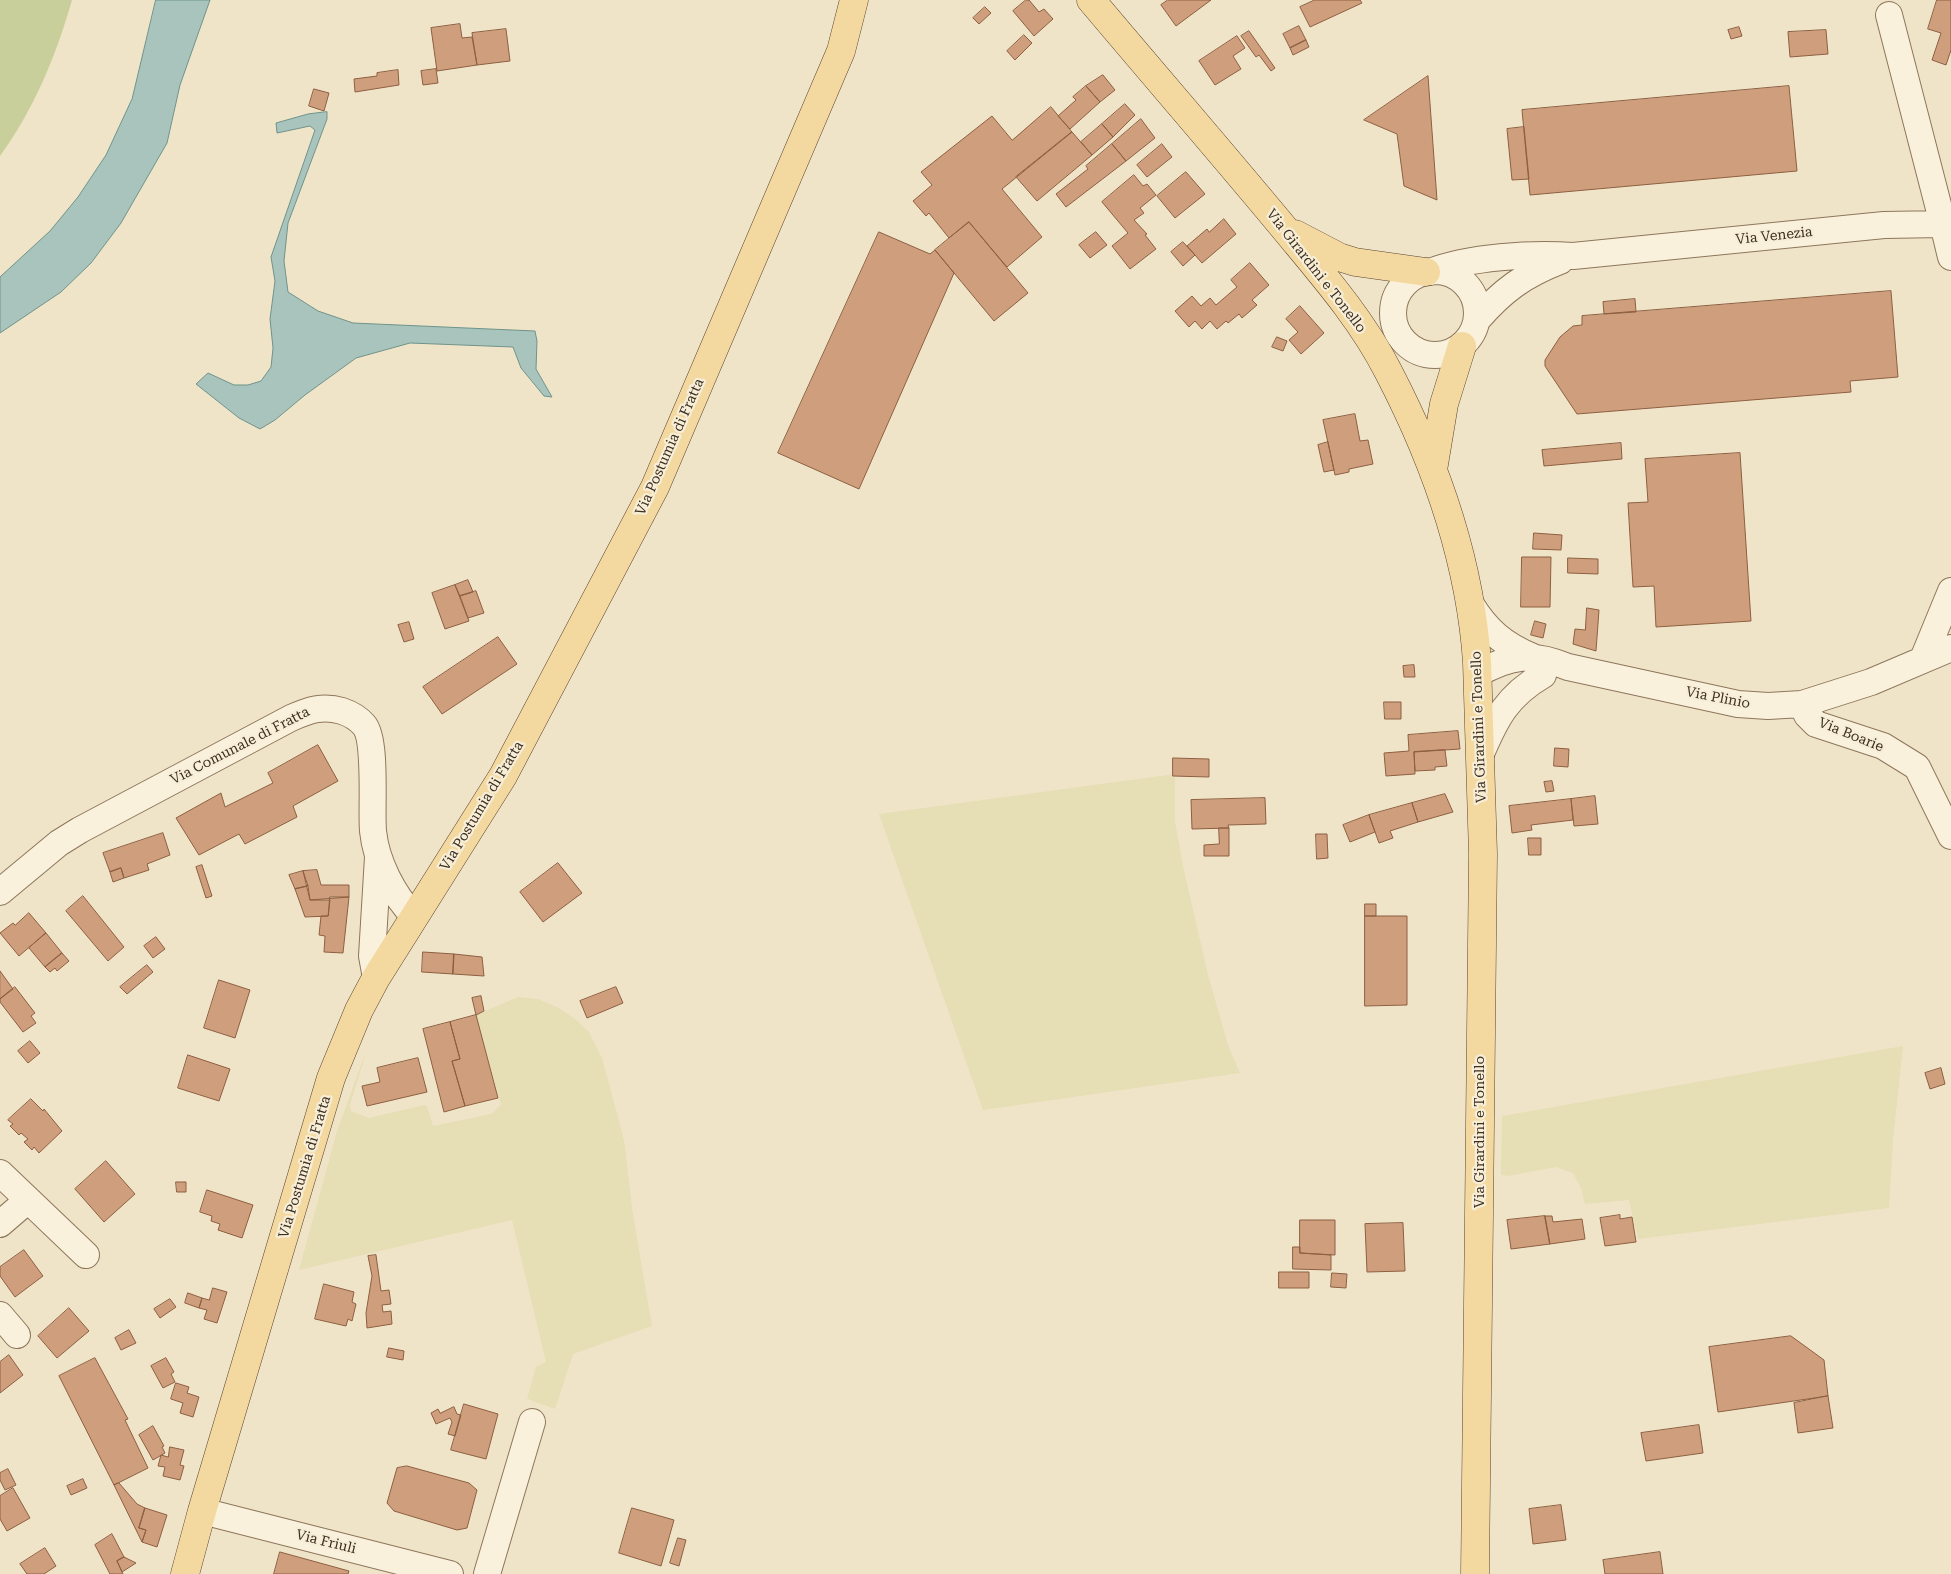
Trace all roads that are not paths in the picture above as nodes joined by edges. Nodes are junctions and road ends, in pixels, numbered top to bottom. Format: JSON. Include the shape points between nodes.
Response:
{"nodes":[{"id":1,"x":854,"y":0,"type":"edge"},
{"id":2,"x":1091,"y":0,"type":"edge"},
{"id":3,"x":1889,"y":15,"type":"dead end"},
{"id":4,"x":1942,"y":224,"type":"junction"},
{"id":5,"x":1283,"y":227,"type":"junction"},
{"id":6,"x":1572,"y":256,"type":"junction"},
{"id":7,"x":1951,"y":257,"type":"edge"},
{"id":8,"x":1428,"y":272,"type":"junction"},
{"id":9,"x":1477,"y":320,"type":"junction"},
{"id":10,"x":1462,"y":346,"type":"junction"},
{"id":11,"x":1433,"y":470,"type":"junction"},
{"id":12,"x":1951,"y":591,"type":"edge"},
{"id":13,"x":1470,"y":603,"type":"junction"},
{"id":14,"x":1951,"y":648,"type":"edge"},
{"id":15,"x":1923,"y":659,"type":"junction"},
{"id":16,"x":1548,"y":666,"type":"junction"},
{"id":17,"x":1477,"y":674,"type":"junction"},
{"id":18,"x":1802,"y":704,"type":"junction"},
{"id":19,"x":1480,"y":756,"type":"junction"},
{"id":20,"x":1951,"y":836,"type":"edge"},
{"id":21,"x":378,"y":854,"type":"junction"},
{"id":22,"x":0,"y":892,"type":"edge"},
{"id":23,"x":414,"y":916,"type":"junction"},
{"id":24,"x":376,"y":978,"type":"junction"},
{"id":25,"x":0,"y":1173,"type":"edge"},
{"id":26,"x":28,"y":1200,"type":"junction"},
{"id":27,"x":0,"y":1224,"type":"edge"},
{"id":28,"x":86,"y":1255,"type":"dead end"},
{"id":29,"x":0,"y":1315,"type":"edge"},
{"id":30,"x":17,"y":1335,"type":"dead end"},
{"id":31,"x":532,"y":1422,"type":"dead end"},
{"id":32,"x":202,"y":1511,"type":"junction"},
{"id":33,"x":185,"y":1574,"type":"edge"},
{"id":34,"x":450,"y":1574,"type":"edge"},
{"id":35,"x":487,"y":1574,"type":"edge"},
{"id":36,"x":1475,"y":1574,"type":"edge"}],
"edges":[{"from":1,"to":23,"type":"main road","name":"Via Postumia di Fratta","via":[[841,51],[655,487],[504,776]]},
{"from":2,"to":5,"type":"main road","name":"Via Girardini e Tonello"},
{"from":3,"to":4,"type":"street"},
{"from":4,"to":6,"type":"street","name":"Via Venezia","via":[[1884,224]]},
{"from":4,"to":7,"type":"street"},
{"from":5,"to":8,"type":"main road","via":[[1355,262]]},
{"from":5,"to":11,"type":"main road","name":"Via Girardini e Tonello","via":[[1337,294],[1388,370]]},
{"from":6,"to":8,"type":"street","name":"Via Venezia","via":[[1548,254],[1450,264]]},
{"from":6,"to":9,"type":"street","name":"Via Venezia","via":[[1517,281],[1499,295]]},
{"from":8,"to":9,"type":"street","via":[[1452,274],[1469,288],[1475,298]]},
{"from":8,"to":10,"type":"street","via":[[1414,277],[1398,295],[1394,307],[1398,332],[1415,350],[1426,354],[1439,355]]},
{"from":9,"to":10,"type":"street","via":[[1472,334]]},
{"from":10,"to":11,"type":"main road","via":[[1444,404]]},
{"from":11,"to":13,"type":"main road","name":"Via Girardini e Tonello","via":[[1459,554]]},
{"from":12,"to":15,"type":"street"},
{"from":13,"to":16,"type":"street","via":[[1498,638]]},
{"from":13,"to":17,"type":"main road","name":"Via Girardini e Tonello"},
{"from":14,"to":15,"type":"street","name":"Via Plinio"},
{"from":15,"to":18,"type":"street","name":"Via Plinio","via":[[1870,682]]},
{"from":16,"to":17,"type":"street","name":"Via Plinio","via":[[1520,681]]},
{"from":16,"to":18,"type":"street","name":"Via Plinio","via":[[1738,704]]},
{"from":16,"to":19,"type":"street","via":[[1507,702]]},
{"from":17,"to":19,"type":"main road","name":"Via Girardini e Tonello"},
{"from":18,"to":20,"type":"street","name":"Via Boarie","via":[[1816,724],[1883,746],[1917,767]]},
{"from":19,"to":36,"type":"main road","name":"Via Girardini e Tonello","via":[[1483,854]]},
{"from":21,"to":22,"type":"street","name":"Via Comunale di Fratta","via":[[373,832],[371,744],[366,726],[352,714],[332,708],[313,708],[80,830],[59,843]]},
{"from":21,"to":23,"type":"street","name":"Via Comunale di Fratta","via":[[399,901]]},
{"from":21,"to":24,"type":"street","via":[[372,956]]},
{"from":23,"to":24,"type":"main road","name":"Via Postumia di Fratta"},
{"from":24,"to":32,"type":"main road","name":"Via Postumia di Fratta","via":[[332,1078]]},
{"from":25,"to":26,"type":"street"},
{"from":26,"to":27,"type":"street"},
{"from":26,"to":28,"type":"street"},
{"from":29,"to":30,"type":"street"},
{"from":31,"to":35,"type":"street"},
{"from":32,"to":33,"type":"main road","name":"Via Postumia di Fratta"},
{"from":32,"to":34,"type":"street","name":"Via Friuli"}]}
